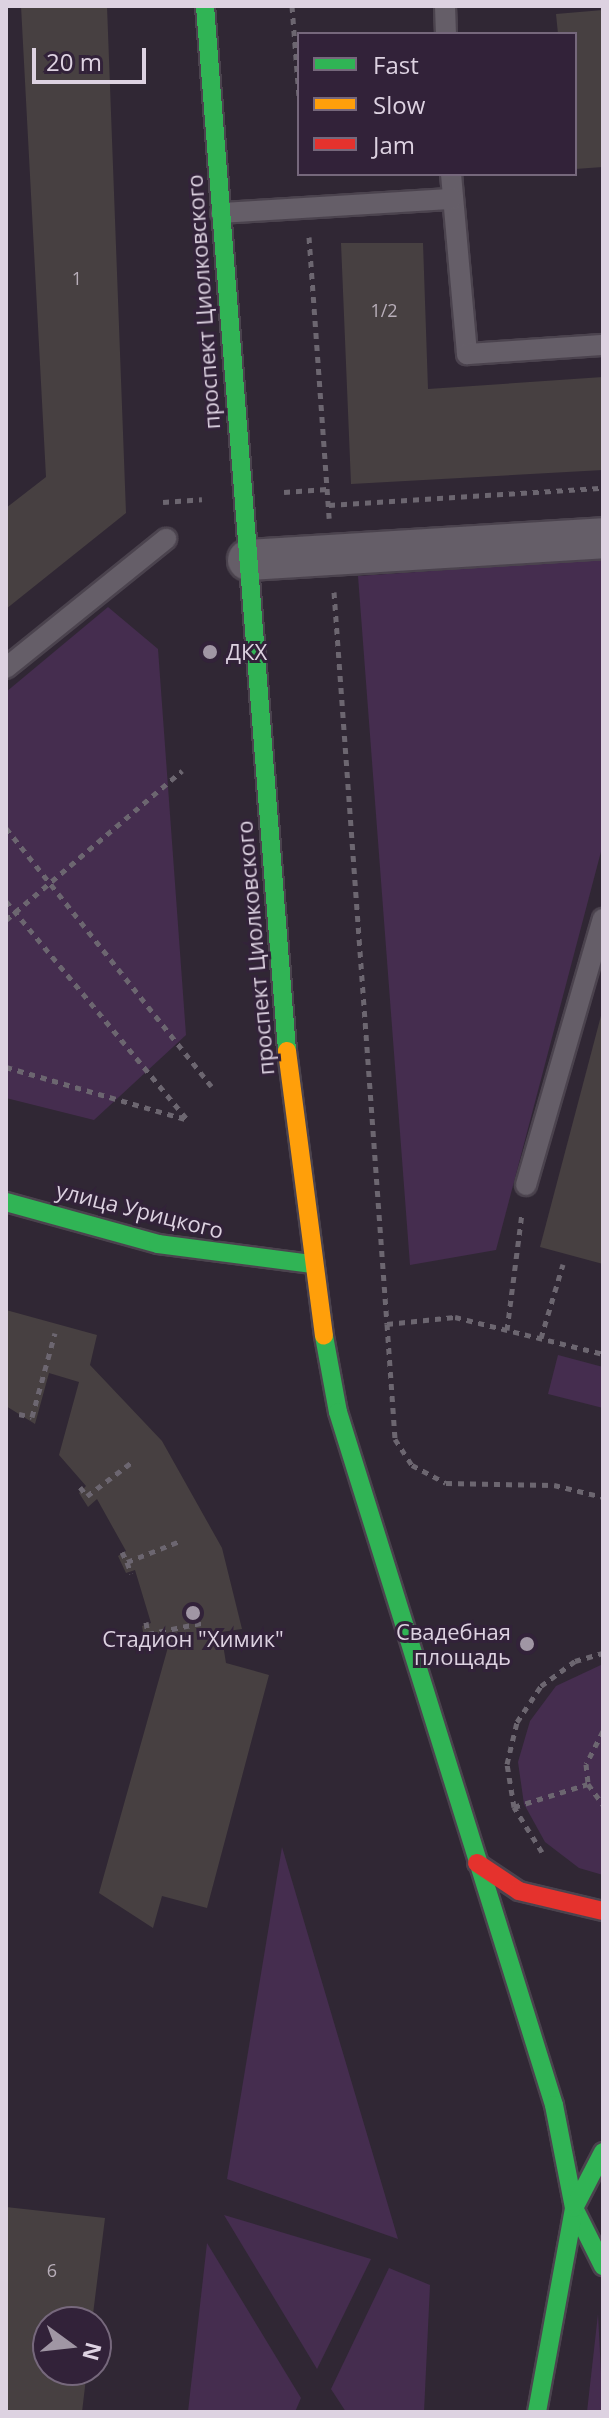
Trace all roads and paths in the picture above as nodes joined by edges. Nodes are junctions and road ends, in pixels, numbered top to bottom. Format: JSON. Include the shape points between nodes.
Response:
{"nodes":[{"id":1,"x":205,"y":6,"type":"edge"},
{"id":2,"x":292,"y":6,"type":"edge"},
{"id":3,"x":445,"y":6,"type":"edge"},
{"id":4,"x":446,"y":32,"type":"edge"},
{"id":5,"x":297,"y":71,"type":"edge"},
{"id":6,"x":451,"y":176,"type":"edge"},
{"id":7,"x":452,"y":199,"type":"junction"},
{"id":8,"x":307,"y":208,"type":"junction"},
{"id":9,"x":221,"y":213,"type":"junction"},
{"id":10,"x":603,"y":345,"type":"edge"},
{"id":11,"x":603,"y":488,"type":"edge"},
{"id":12,"x":328,"y":505,"type":"junction"},
{"id":13,"x":603,"y":538,"type":"edge"},
{"id":14,"x":166,"y":539,"type":"dead end"},
{"id":15,"x":332,"y":555,"type":"junction"},
{"id":16,"x":248,"y":560,"type":"junction"},
{"id":17,"x":6,"y":668,"type":"edge"},
{"id":18,"x":182,"y":771,"type":"dead end"},
{"id":19,"x":6,"y":828,"type":"edge"},
{"id":20,"x":52,"y":882,"type":"junction"},
{"id":21,"x":6,"y":901,"type":"edge"},
{"id":22,"x":16,"y":912,"type":"junction"},
{"id":23,"x":603,"y":919,"type":"edge"},
{"id":24,"x":6,"y":920,"type":"edge"},
{"id":25,"x":6,"y":1067,"type":"edge"},
{"id":26,"x":211,"y":1086,"type":"dead end"},
{"id":27,"x":526,"y":1185,"type":"joint"},
{"id":28,"x":6,"y":1202,"type":"edge"},
{"id":29,"x":311,"y":1264,"type":"junction"},
{"id":30,"x":563,"y":1264,"type":"dead end"},
{"id":31,"x":387,"y":1324,"type":"junction"},
{"id":32,"x":507,"y":1330,"type":"junction"},
{"id":33,"x":55,"y":1333,"type":"dead end"},
{"id":34,"x":541,"y":1338,"type":"junction"},
{"id":35,"x":603,"y":1354,"type":"edge"},
{"id":36,"x":19,"y":1414,"type":"dead end"},
{"id":37,"x":132,"y":1462,"type":"dead end"},
{"id":38,"x":80,"y":1487,"type":"dead end"},
{"id":39,"x":87,"y":1496,"type":"junction"},
{"id":40,"x":603,"y":1497,"type":"edge"},
{"id":41,"x":93,"y":1506,"type":"dead end"},
{"id":42,"x":180,"y":1541,"type":"dead end"},
{"id":43,"x":122,"y":1552,"type":"dead end"},
{"id":44,"x":127,"y":1562,"type":"junction"},
{"id":45,"x":131,"y":1573,"type":"dead end"},
{"id":46,"x":146,"y":1622,"type":"dead end"},
{"id":47,"x":206,"y":1622,"type":"dead end"},
{"id":48,"x":603,"y":1653,"type":"edge"},
{"id":49,"x":603,"y":1731,"type":"edge"},
{"id":50,"x":588,"y":1784,"type":"junction"},
{"id":51,"x":603,"y":1805,"type":"edge"},
{"id":52,"x":477,"y":1863,"type":"junction"},
{"id":53,"x":603,"y":1911,"type":"edge"},
{"id":54,"x":603,"y":2152,"type":"edge"},
{"id":55,"x":574,"y":2208,"type":"junction"},
{"id":56,"x":603,"y":2266,"type":"edge"},
{"id":57,"x":537,"y":2412,"type":"edge"}],
"edges":[{"from":1,"to":9,"type":"main road","name":"проспект Циолковского"},
{"from":2,"to":5,"type":"path"},
{"from":3,"to":4,"type":"lane"},
{"from":6,"to":7,"type":"lane"},
{"from":7,"to":8,"type":"lane"},
{"from":7,"to":10,"type":"lane","via":[[467,354]]},
{"from":8,"to":9,"type":"lane"},
{"from":8,"to":12,"type":"path"},
{"from":9,"to":16,"type":"main road","name":"проспект Циолковского"},
{"from":11,"to":12,"type":"path"},
{"from":12,"to":15,"type":"path"},
{"from":13,"to":15,"type":"street"},
{"from":14,"to":17,"type":"lane"},
{"from":15,"to":16,"type":"street"},
{"from":15,"to":31,"type":"path"},
{"from":16,"to":29,"type":"main road","name":"проспект Циолковского","via":[[289,1081]]},
{"from":18,"to":20,"type":"path"},
{"from":19,"to":20,"type":"path"},
{"from":20,"to":22,"type":"path"},
{"from":20,"to":26,"type":"path"},
{"from":21,"to":22,"type":"path"},
{"from":22,"to":24,"type":"path"},
{"from":22,"to":25,"type":"path","via":[[188,1120]]},
{"from":23,"to":27,"type":"lane"},
{"from":27,"to":32,"type":"path"},
{"from":28,"to":29,"type":"main road","name":"улица Урицкого","via":[[158,1244]]},
{"from":29,"to":52,"type":"main road","name":"проспект Циолковского","via":[[338,1412]]},
{"from":30,"to":34,"type":"path"},
{"from":31,"to":32,"type":"path","via":[[455,1317]]},
{"from":31,"to":40,"type":"path","via":[[395,1439],[412,1465],[446,1483],[554,1485]]},
{"from":32,"to":34,"type":"path"},
{"from":33,"to":36,"type":"path","via":[[32,1417]]},
{"from":34,"to":35,"type":"path"},
{"from":37,"to":39,"type":"path"},
{"from":38,"to":39,"type":"path"},
{"from":39,"to":41,"type":"path"},
{"from":42,"to":44,"type":"path"},
{"from":43,"to":44,"type":"path"},
{"from":44,"to":45,"type":"path"},
{"from":46,"to":47,"type":"path","via":[[148,1634]]},
{"from":48,"to":50,"type":"path","via":[[575,1661],[541,1686],[517,1722],[507,1764],[514,1807]]},
{"from":49,"to":50,"type":"path","via":[[586,1764]]},
{"from":50,"to":51,"type":"path"},
{"from":52,"to":53,"type":"main road","via":[[519,1891]]},
{"from":52,"to":55,"type":"main road","name":"проспект Циолковского","via":[[554,2105]]},
{"from":54,"to":55,"type":"main road"},
{"from":55,"to":56,"type":"main road"},
{"from":55,"to":57,"type":"main road"}]}
